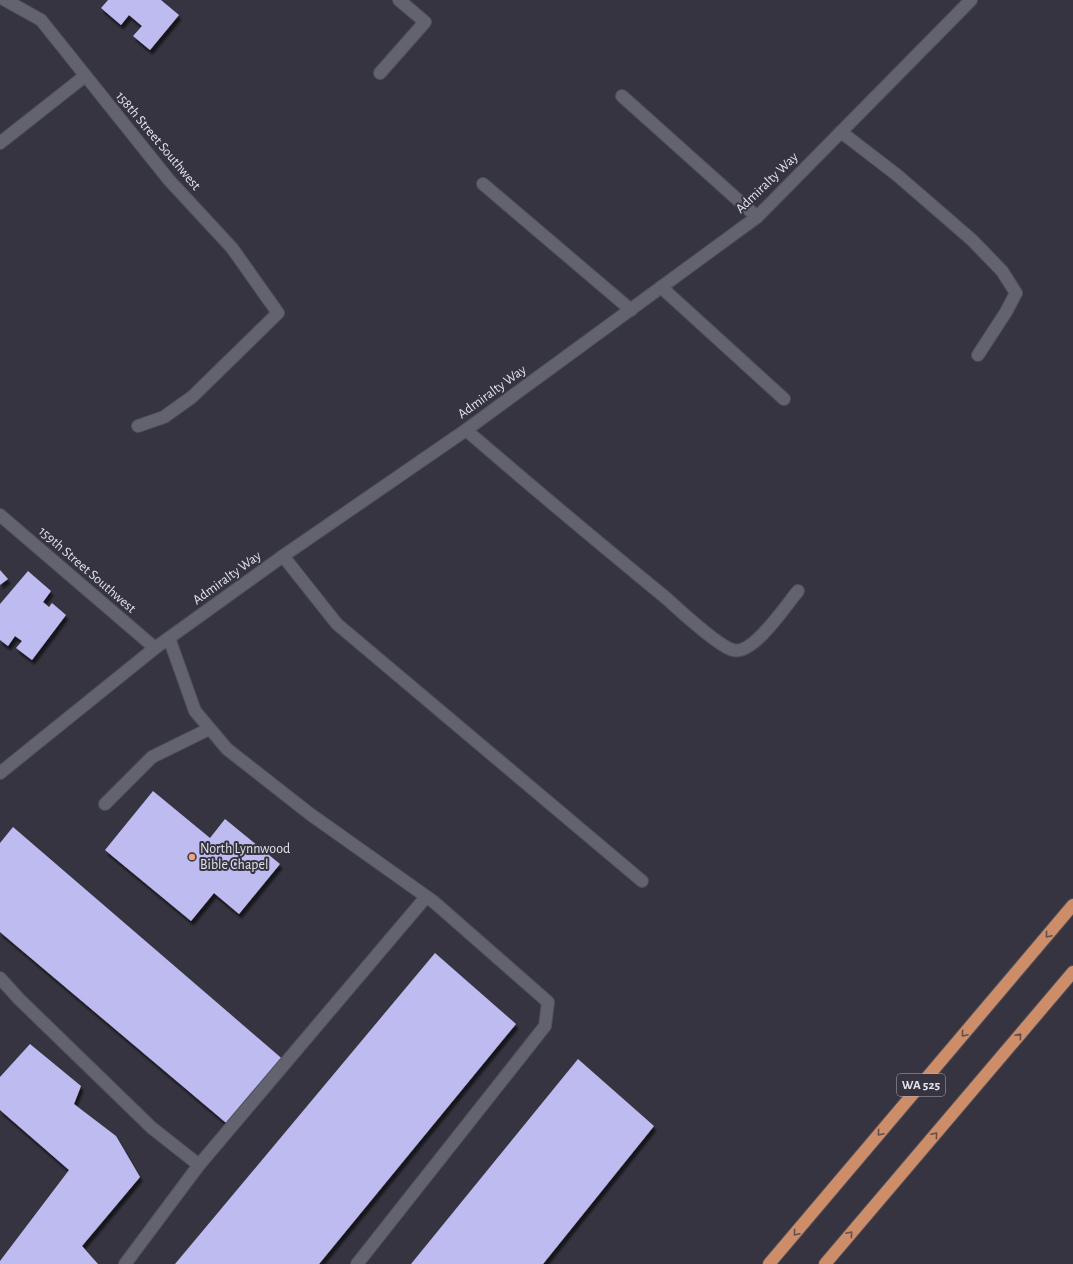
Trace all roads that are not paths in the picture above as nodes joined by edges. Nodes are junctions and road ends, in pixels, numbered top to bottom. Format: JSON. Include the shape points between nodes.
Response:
{"nodes":[{"id":1,"x":6,"y":0,"type":"edge"},
{"id":2,"x":399,"y":0,"type":"edge"},
{"id":3,"x":971,"y":0,"type":"edge"},
{"id":4,"x":380,"y":73,"type":"dead end"},
{"id":5,"x":85,"y":76,"type":"junction"},
{"id":6,"x":622,"y":96,"type":"dead end"},
{"id":7,"x":841,"y":132,"type":"junction"},
{"id":8,"x":0,"y":143,"type":"edge"},
{"id":9,"x":483,"y":184,"type":"dead end"},
{"id":10,"x":757,"y":217,"type":"junction"},
{"id":11,"x":661,"y":287,"type":"junction"},
{"id":12,"x":631,"y":310,"type":"junction"},
{"id":13,"x":978,"y":355,"type":"dead end"},
{"id":14,"x":784,"y":399,"type":"dead end"},
{"id":15,"x":138,"y":426,"type":"dead end"},
{"id":16,"x":466,"y":430,"type":"junction"},
{"id":17,"x":0,"y":515,"type":"edge"},
{"id":18,"x":283,"y":556,"type":"junction"},
{"id":19,"x":798,"y":591,"type":"dead end"},
{"id":20,"x":169,"y":638,"type":"junction"},
{"id":21,"x":155,"y":648,"type":"junction"},
{"id":22,"x":209,"y":729,"type":"junction"},
{"id":23,"x":0,"y":773,"type":"edge"},
{"id":24,"x":104,"y":804,"type":"dead end"},
{"id":25,"x":642,"y":881,"type":"dead end"},
{"id":26,"x":426,"y":897,"type":"junction"},
{"id":27,"x":1073,"y":905,"type":"edge"},
{"id":28,"x":1073,"y":972,"type":"edge"},
{"id":29,"x":0,"y":978,"type":"edge"},
{"id":30,"x":199,"y":1165,"type":"junction"},
{"id":31,"x":125,"y":1264,"type":"edge"},
{"id":32,"x":357,"y":1264,"type":"edge"},
{"id":33,"x":769,"y":1264,"type":"edge"},
{"id":34,"x":825,"y":1264,"type":"edge"}],
"edges":[{"from":1,"to":5,"type":"street","name":"158th Street Southwest","via":[[41,20]]},
{"from":2,"to":4,"type":"street","via":[[425,22]]},
{"from":3,"to":7,"type":"street","name":"Admiralty Way"},
{"from":5,"to":8,"type":"street"},
{"from":5,"to":15,"type":"street","name":"158th Street Southwest","via":[[169,180],[232,248],[278,313],[192,397],[164,418]]},
{"from":6,"to":10,"type":"street"},
{"from":7,"to":10,"type":"street","name":"Admiralty Way"},
{"from":7,"to":13,"type":"street","via":[[972,240],[1005,276],[1016,293]]},
{"from":9,"to":12,"type":"street"},
{"from":10,"to":11,"type":"street","name":"Admiralty Way"},
{"from":11,"to":12,"type":"street","name":"Admiralty Way"},
{"from":11,"to":14,"type":"street"},
{"from":12,"to":16,"type":"street","name":"Admiralty Way"},
{"from":16,"to":18,"type":"street","name":"Admiralty Way"},
{"from":16,"to":19,"type":"street","via":[[719,642],[734,651],[756,642]]},
{"from":17,"to":21,"type":"street","name":"159th Street Southwest"},
{"from":18,"to":20,"type":"street","name":"Admiralty Way"},
{"from":18,"to":25,"type":"street","via":[[337,624]]},
{"from":20,"to":21,"type":"street","name":"Admiralty Way"},
{"from":20,"to":22,"type":"street","via":[[195,711]]},
{"from":21,"to":23,"type":"street","name":"Admiralty Way"},
{"from":22,"to":24,"type":"street","via":[[152,757]]},
{"from":22,"to":26,"type":"street","via":[[227,749],[310,814]]},
{"from":26,"to":30,"type":"street"},
{"from":26,"to":32,"type":"street","via":[[548,1002],[545,1026]]},
{"from":27,"to":33,"type":"highway","number":"WA 525","one_way":true},
{"from":34,"to":28,"type":"highway","number":"WA 525","one_way":true},
{"from":29,"to":30,"type":"street","via":[[152,1128]]},
{"from":30,"to":31,"type":"street"}]}
